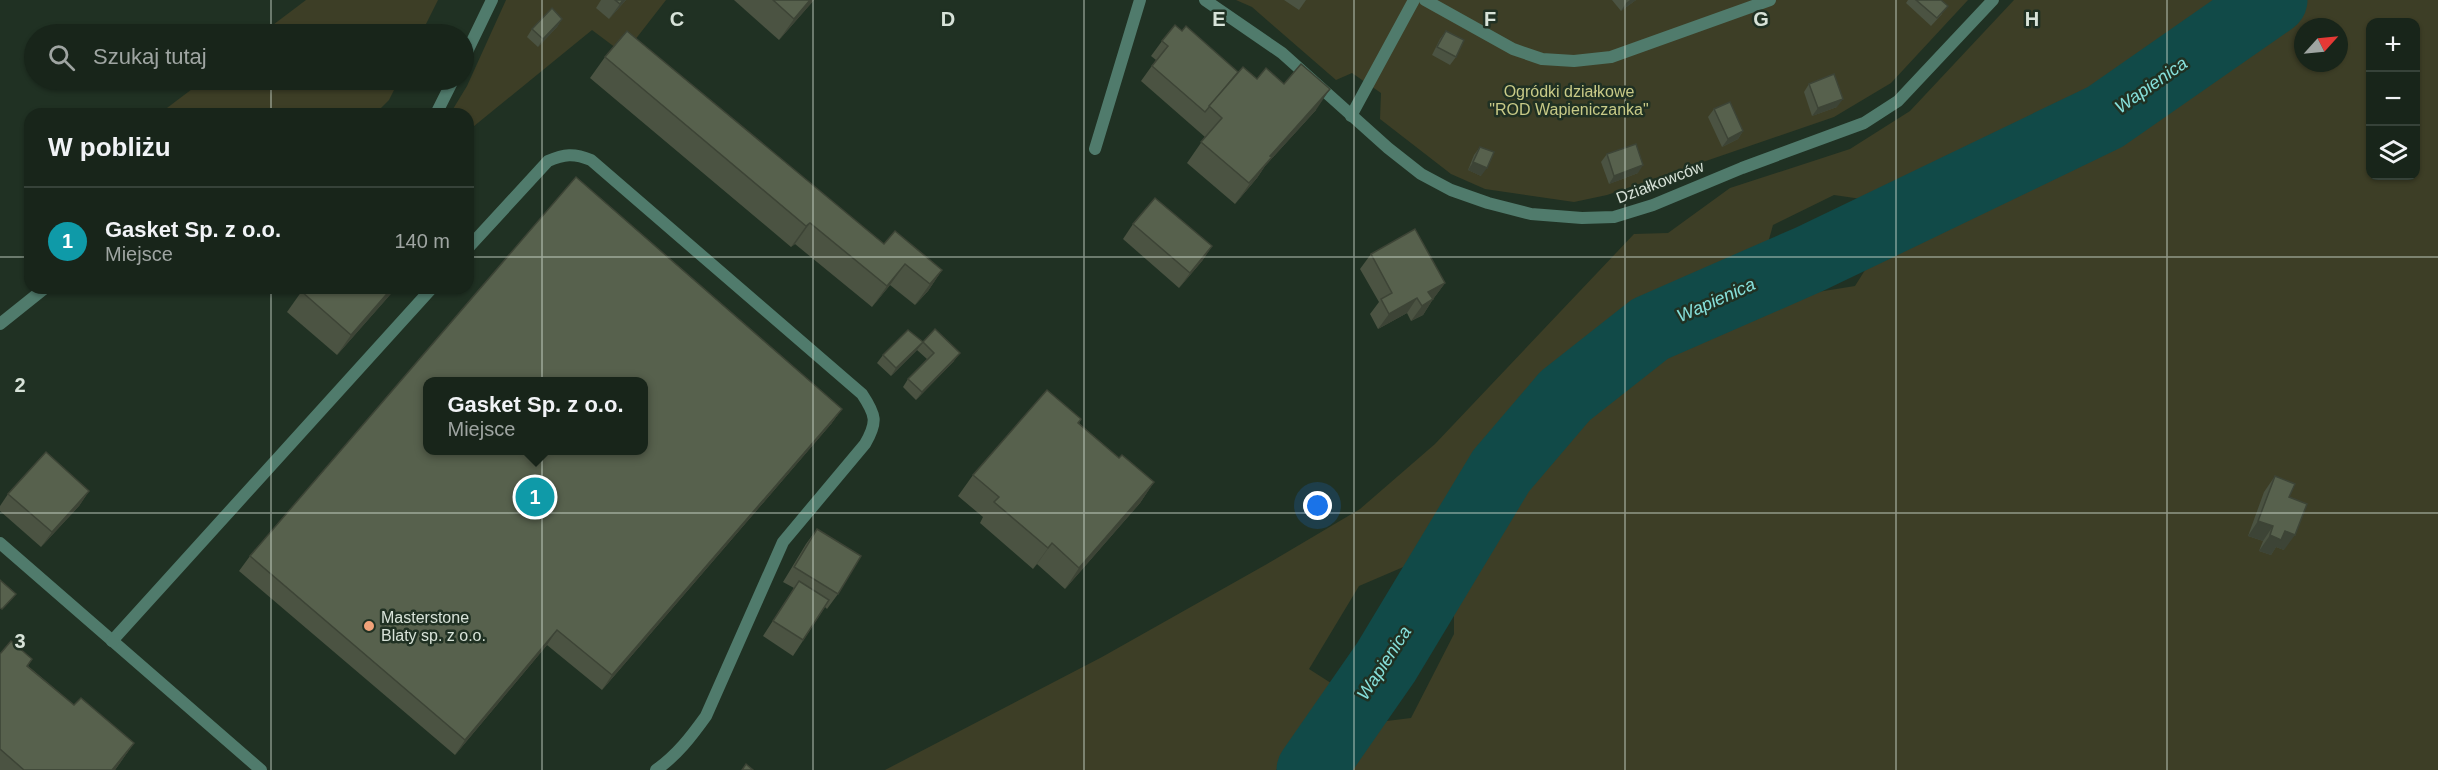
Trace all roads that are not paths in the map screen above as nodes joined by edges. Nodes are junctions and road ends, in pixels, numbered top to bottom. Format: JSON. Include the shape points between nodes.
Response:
{"nodes":[{"id":1,"x":492,"y":0,"type":"edge"},
{"id":2,"x":1140,"y":0,"type":"edge"},
{"id":3,"x":1205,"y":0,"type":"edge"},
{"id":4,"x":1414,"y":0,"type":"edge"},
{"id":5,"x":1425,"y":0,"type":"edge"},
{"id":6,"x":1770,"y":0,"type":"edge"},
{"id":7,"x":1993,"y":0,"type":"edge"},
{"id":8,"x":474,"y":37,"type":"edge"},
{"id":9,"x":448,"y":90,"type":"edge"},
{"id":10,"x":439,"y":108,"type":"edge"},
{"id":11,"x":1352,"y":116,"type":"junction"},
{"id":12,"x":1095,"y":149,"type":"dead end"},
{"id":13,"x":474,"y":241,"type":"edge"},
{"id":14,"x":38,"y":294,"type":"edge"},
{"id":15,"x":427,"y":294,"type":"edge"},
{"id":16,"x":0,"y":324,"type":"edge"},
{"id":17,"x":0,"y":543,"type":"edge"},
{"id":18,"x":112,"y":640,"type":"junction"},
{"id":19,"x":261,"y":770,"type":"edge"},
{"id":20,"x":656,"y":770,"type":"edge"}],
"edges":[{"from":1,"to":8,"type":"street"},
{"from":2,"to":12,"type":"street"},
{"from":3,"to":11,"type":"street","name":"Działkowców","via":[[1282,53]]},
{"from":4,"to":11,"type":"street"},
{"from":5,"to":6,"type":"street","via":[[1513,49],[1542,59],[1574,61],[1611,57]]},
{"from":7,"to":11,"type":"street","name":"Działkowców","via":[[1898,101],[1864,123],[1614,217],[1531,214],[1451,190],[1421,174]]},
{"from":9,"to":10,"type":"street"},
{"from":13,"to":20,"type":"street","via":[[548,161],[575,154],[591,160],[862,394],[872,409],[875,428],[865,444],[783,542],[706,716],[671,759]]},
{"from":14,"to":16,"type":"street"},
{"from":15,"to":18,"type":"street"},
{"from":17,"to":18,"type":"street"},
{"from":18,"to":19,"type":"street"}]}
